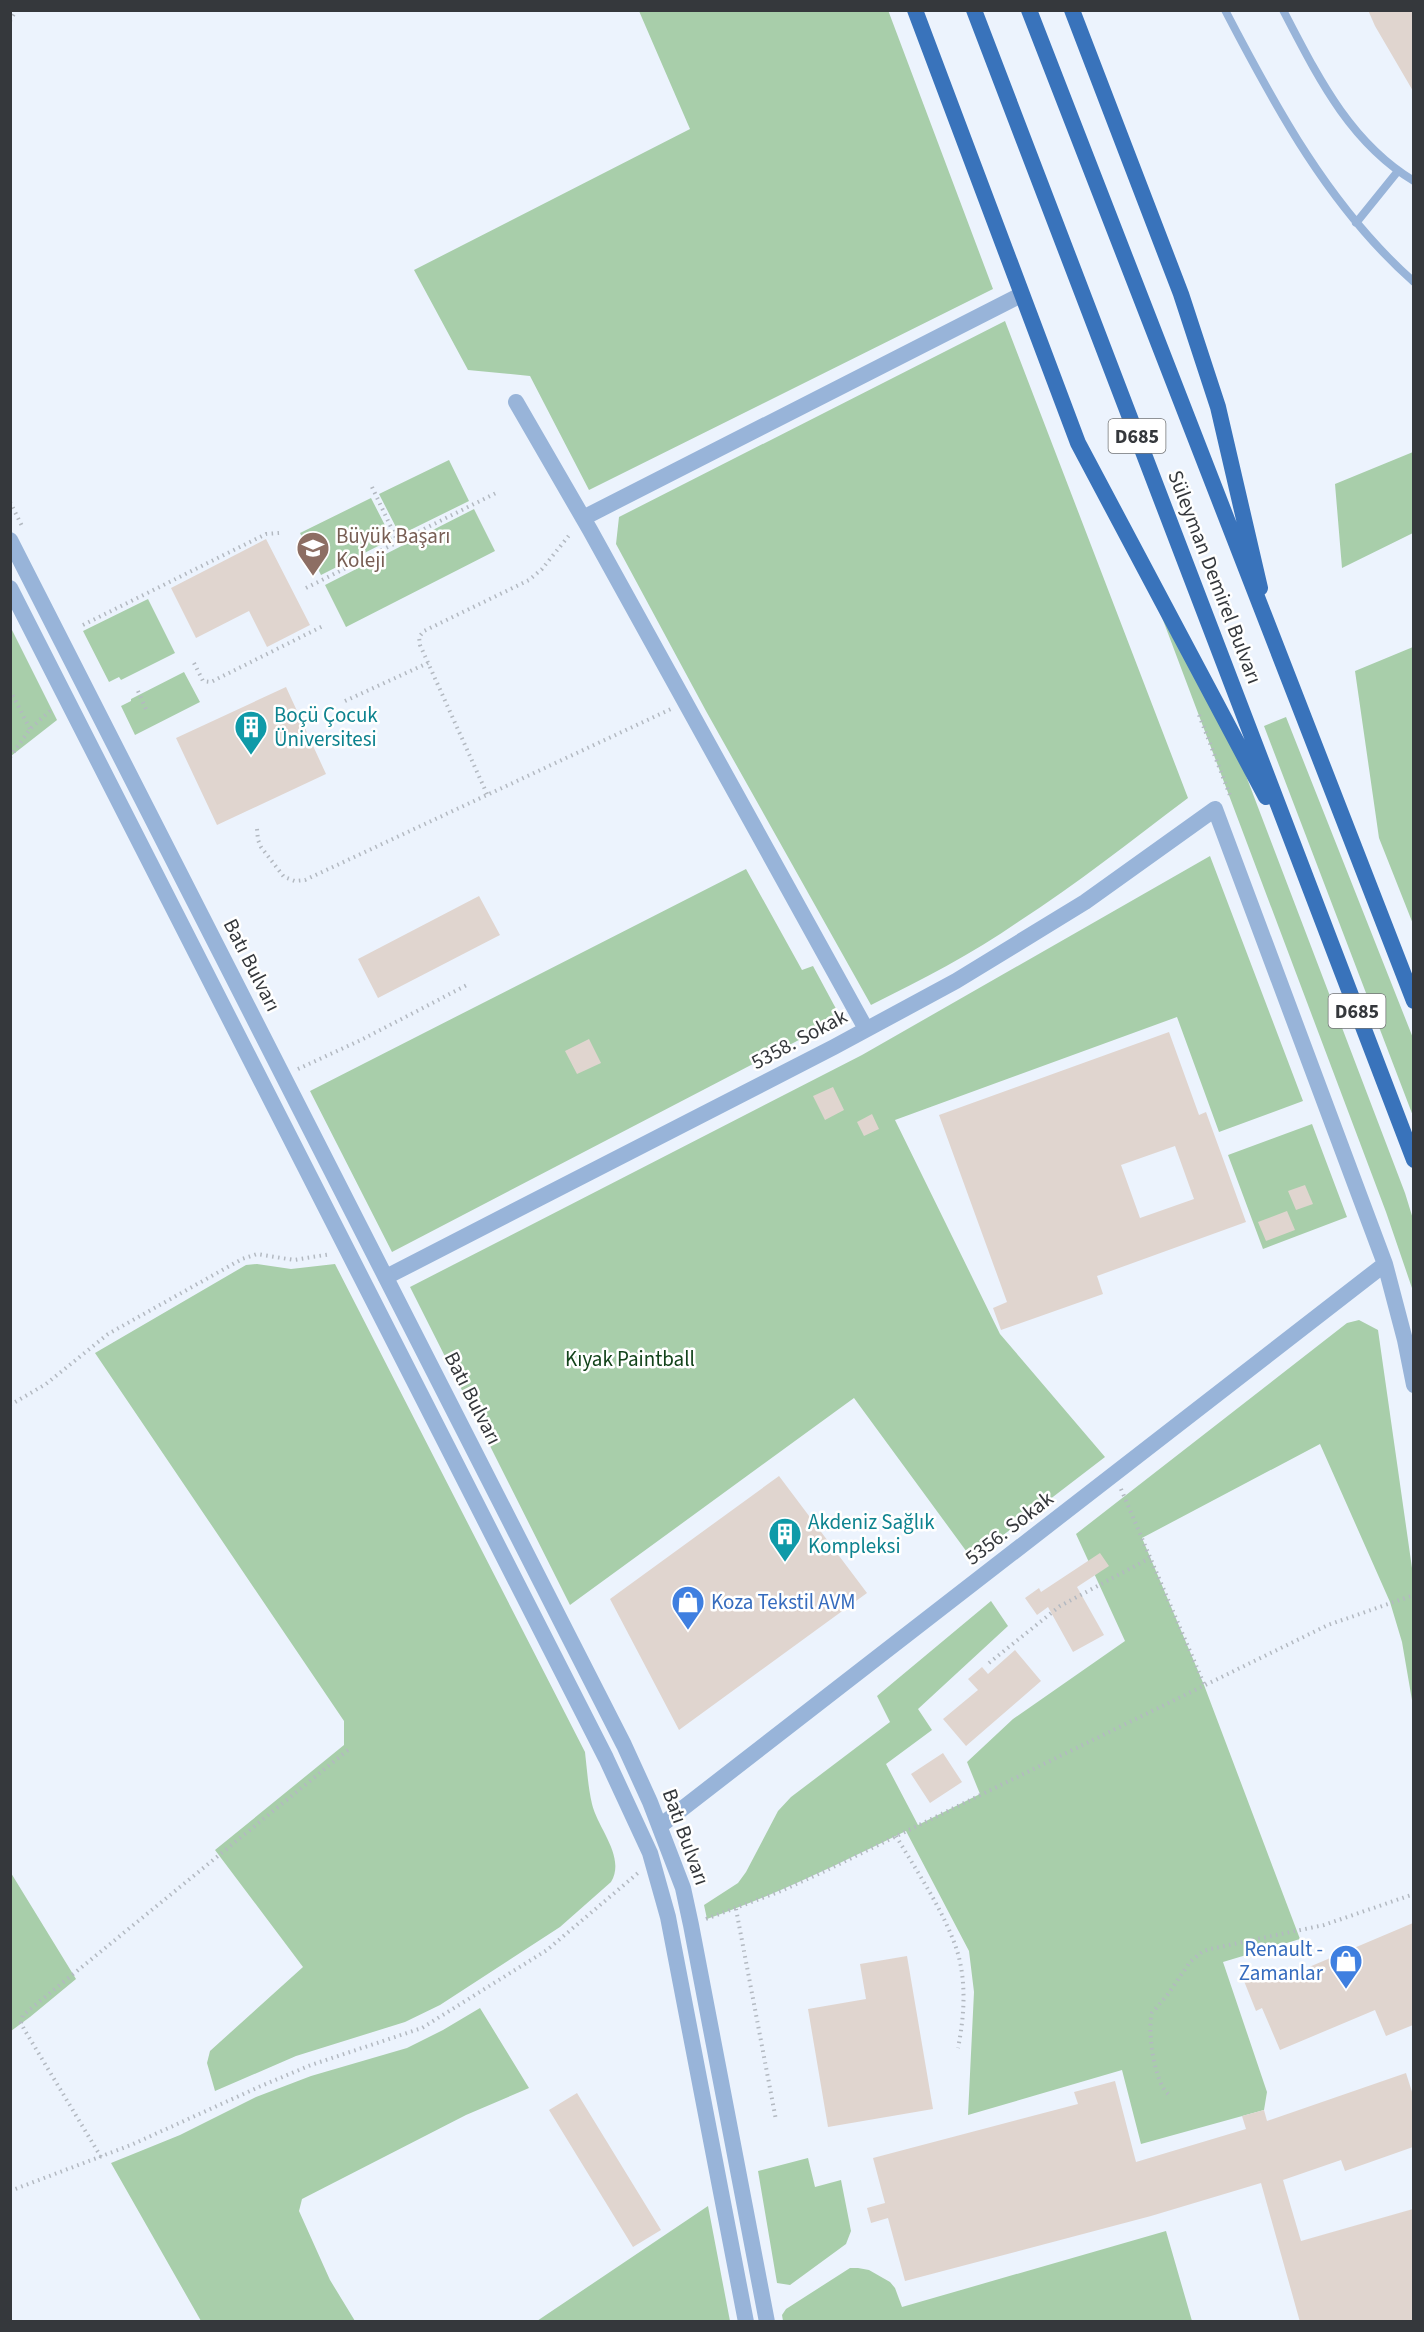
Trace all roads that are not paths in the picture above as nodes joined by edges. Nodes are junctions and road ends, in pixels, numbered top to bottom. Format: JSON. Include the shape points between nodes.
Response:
{"nodes":[{"id":1,"x":915,"y":10,"type":"edge"},
{"id":2,"x":974,"y":10,"type":"edge"},
{"id":3,"x":1029,"y":10,"type":"edge"},
{"id":4,"x":1072,"y":10,"type":"edge"},
{"id":5,"x":1225,"y":10,"type":"edge"},
{"id":6,"x":1283,"y":10,"type":"edge"},
{"id":7,"x":1398,"y":171,"type":"junction"},
{"id":8,"x":1413,"y":181,"type":"edge"},
{"id":9,"x":1356,"y":224,"type":"junction"},
{"id":10,"x":1413,"y":282,"type":"edge"},
{"id":11,"x":1021,"y":295,"type":"junction"},
{"id":12,"x":516,"y":402,"type":"dead end"},
{"id":13,"x":583,"y":518,"type":"junction"},
{"id":14,"x":10,"y":540,"type":"edge"},
{"id":15,"x":10,"y":588,"type":"edge"},
{"id":16,"x":1270,"y":633,"type":"junction"},
{"id":17,"x":1300,"y":862,"type":"junction"},
{"id":18,"x":1413,"y":1001,"type":"edge"},
{"id":19,"x":866,"y":1029,"type":"junction"},
{"id":20,"x":1413,"y":1160,"type":"edge"},
{"id":21,"x":1385,"y":1264,"type":"junction"},
{"id":22,"x":386,"y":1277,"type":"junction"},
{"id":23,"x":1413,"y":1385,"type":"edge"},
{"id":24,"x":660,"y":1826,"type":"junction"},
{"id":25,"x":746,"y":2322,"type":"edge"},
{"id":26,"x":767,"y":2322,"type":"edge"}],
"edges":[{"from":1,"to":11,"type":"highway"},
{"from":2,"to":17,"type":"highway","name":"Süleyman Demirel Bulvarı","number":"D685"},
{"from":3,"to":16,"type":"highway","name":"Süleyman Demirel Bulvarı","number":"D685"},
{"from":4,"to":16,"type":"highway","via":[[1180,294],[1218,407]]},
{"from":5,"to":9,"type":"lane","via":[[1303,150]]},
{"from":6,"to":7,"type":"lane","via":[[1347,121]]},
{"from":7,"to":8,"type":"lane"},
{"from":7,"to":9,"type":"lane"},
{"from":9,"to":10,"type":"lane"},
{"from":11,"to":13,"type":"street"},
{"from":11,"to":17,"type":"highway","via":[[1078,443]]},
{"from":12,"to":13,"type":"street"},
{"from":13,"to":19,"type":"street"},
{"from":14,"to":22,"type":"street","name":"Batı Bulvarı"},
{"from":15,"to":25,"type":"street","name":"Batı Bulvarı","via":[[606,1758],[650,1853],[668,1917]]},
{"from":16,"to":18,"type":"highway","name":"Süleyman Demirel Bulvarı","number":"D685"},
{"from":17,"to":20,"type":"highway","name":"Süleyman Demirel Bulvarı","number":"D685"},
{"from":19,"to":21,"type":"street","name":"5358. Sokak","via":[[1021,943],[1215,809]]},
{"from":19,"to":22,"type":"street","name":"5358. Sokak"},
{"from":21,"to":23,"type":"street"},
{"from":21,"to":24,"type":"street","name":"5356. Sokak"},
{"from":22,"to":24,"type":"street","name":"Batı Bulvarı","via":[[624,1745]]},
{"from":24,"to":26,"type":"street","name":"Batı Bulvarı","via":[[683,1888],[691,1925]]}]}
